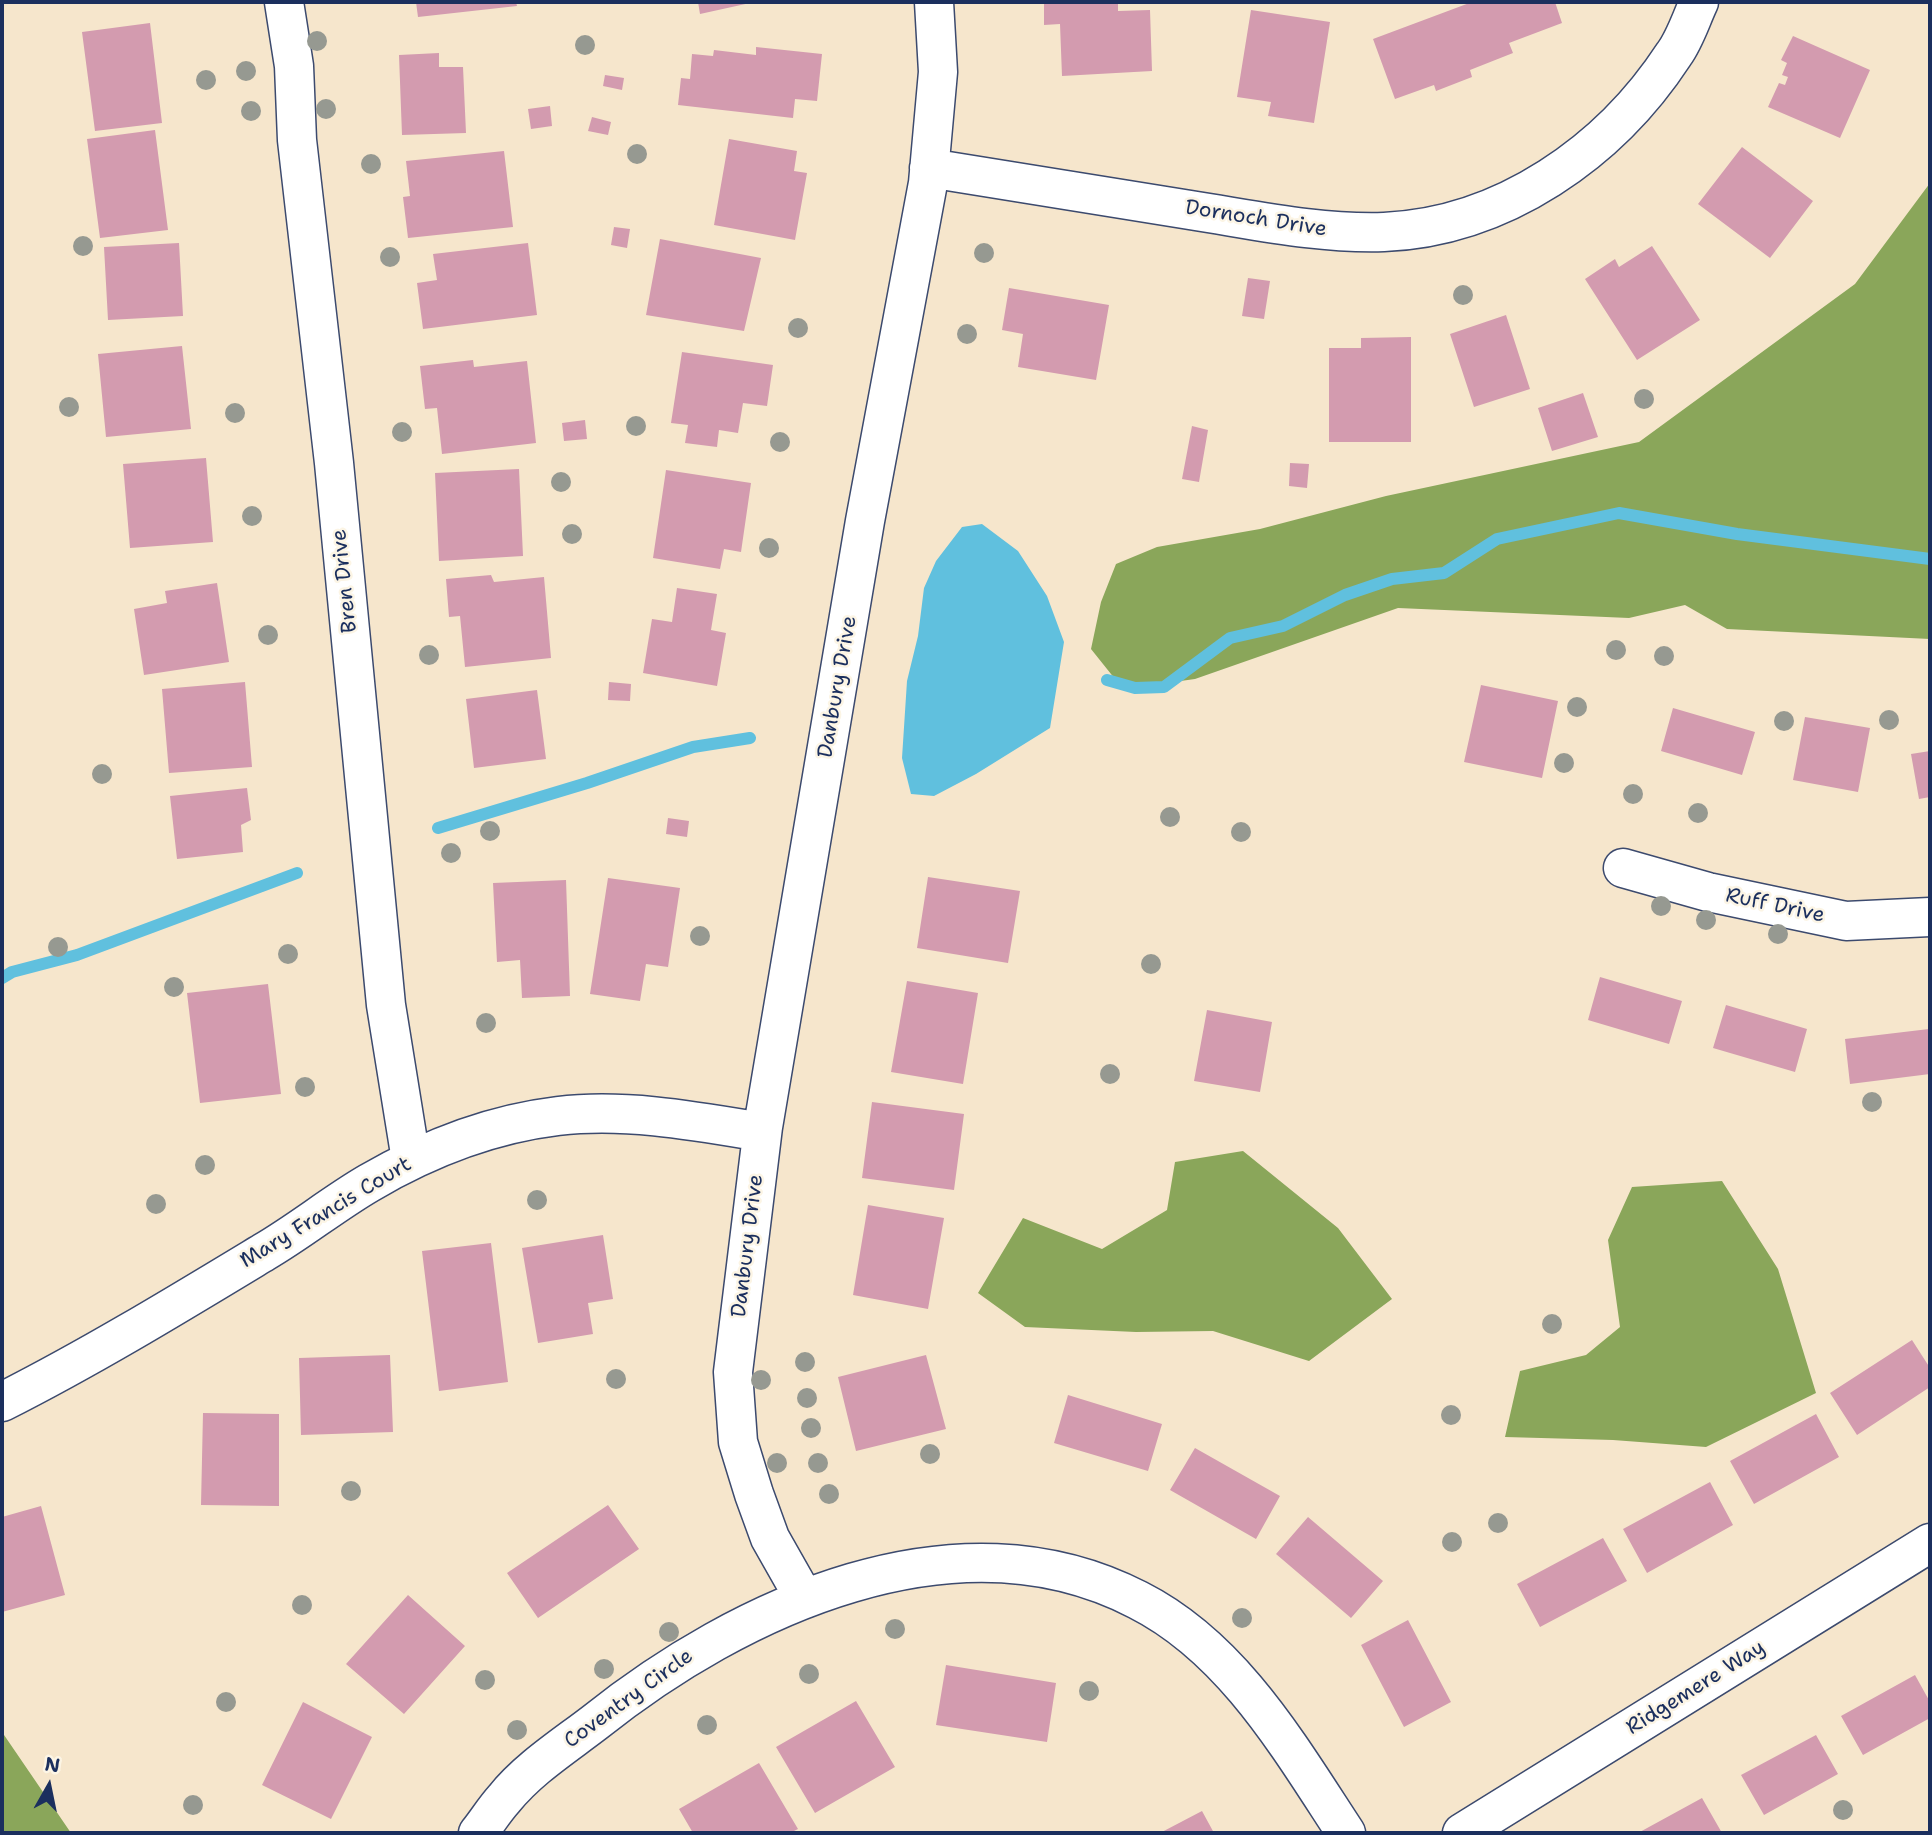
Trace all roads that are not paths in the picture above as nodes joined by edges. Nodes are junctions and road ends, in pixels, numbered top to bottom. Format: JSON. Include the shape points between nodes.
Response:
{"nodes":[{"id":1,"x":284,"y":2,"type":"edge"},
{"id":2,"x":934,"y":2,"type":"edge"},
{"id":3,"x":1699,"y":2,"type":"edge"},
{"id":4,"x":929,"y":168,"type":"junction"},
{"id":5,"x":1623,"y":868,"type":"dead end"},
{"id":6,"x":1930,"y":916,"type":"edge"},
{"id":7,"x":762,"y":1132,"type":"junction"},
{"id":8,"x":411,"y":1160,"type":"junction"},
{"id":9,"x":2,"y":1402,"type":"edge"},
{"id":10,"x":1930,"y":1543,"type":"edge"},
{"id":11,"x":804,"y":1598,"type":"junction"},
{"id":12,"x":478,"y":1833,"type":"edge"},
{"id":13,"x":1346,"y":1833,"type":"edge"},
{"id":14,"x":1462,"y":1833,"type":"edge"}],
"edges":[{"from":1,"to":8,"type":"street","name":"Bren Drive","via":[[294,65],[296,132],[334,463],[386,1005]]},
{"from":2,"to":4,"type":"street","name":"Danbury Drive","via":[[938,72]]},
{"from":3,"to":4,"type":"street","name":"Dornoch Drive","via":[[1675,53],[1605,136],[1523,196],[1440,226],[1385,232],[1297,228]]},
{"from":4,"to":7,"type":"street","name":"Danbury Drive"},
{"from":5,"to":6,"type":"street","name":"Ruff Drive","via":[[1682,886],[1846,921]]},
{"from":7,"to":8,"type":"street","name":"Mary Francis Court","via":[[668,1118],[557,1116],[466,1138]]},
{"from":7,"to":11,"type":"street","name":"Danbury Drive","via":[[733,1372],[738,1442],[770,1538]]},
{"from":8,"to":9,"type":"street","name":"Mary Francis Court","via":[[264,1252]]},
{"from":10,"to":14,"type":"street","name":"Ridgemere Way"},
{"from":11,"to":12,"type":"street","name":"Coventry Circle","via":[[732,1629],[636,1689],[505,1797]]},
{"from":11,"to":13,"type":"street","name":"Coventry Circle","via":[[872,1577],[948,1564],[1007,1564],[1059,1571],[1111,1587],[1160,1613],[1231,1673],[1278,1731]]}]}
